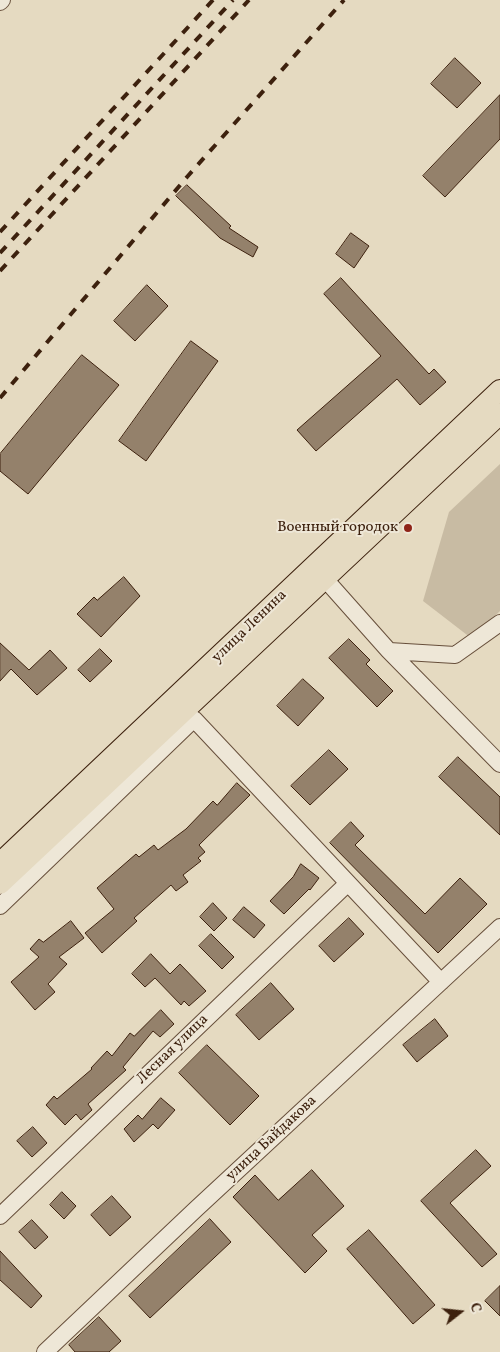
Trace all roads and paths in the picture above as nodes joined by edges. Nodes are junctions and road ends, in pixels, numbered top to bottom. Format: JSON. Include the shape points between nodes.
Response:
{"nodes":[{"id":1,"x":500,"y":390,"type":"edge"},
{"id":2,"x":500,"y":414,"type":"edge"},
{"id":3,"x":319,"y":573,"type":"junction"},
{"id":4,"x":500,"y":623,"type":"edge"},
{"id":5,"x":390,"y":651,"type":"junction"},
{"id":6,"x":500,"y":764,"type":"edge"},
{"id":7,"x":0,"y":863,"type":"edge"},
{"id":8,"x":0,"y":884,"type":"edge"},
{"id":9,"x":347,"y":884,"type":"junction"},
{"id":10,"x":0,"y":906,"type":"edge"},
{"id":11,"x":500,"y":927,"type":"edge"},
{"id":12,"x":441,"y":982,"type":"junction"},
{"id":13,"x":0,"y":1216,"type":"edge"},
{"id":14,"x":45,"y":1352,"type":"edge"}],
"edges":[{"from":1,"to":3,"type":"main road","name":"улица Ленина"},
{"from":2,"to":3,"type":"main road","name":"улица Ленина"},
{"from":3,"to":5,"type":"street"},
{"from":3,"to":7,"type":"main road","name":"улица Ленина"},
{"from":3,"to":8,"type":"main road","name":"улица Ленина"},
{"from":4,"to":5,"type":"street","via":[[455,655]]},
{"from":5,"to":6,"type":"street"},
{"from":9,"to":10,"type":"street","via":[[194,719]]},
{"from":9,"to":12,"type":"street"},
{"from":9,"to":13,"type":"street","name":"Лесная улица"},
{"from":11,"to":12,"type":"street","name":"улица Байдакова"},
{"from":12,"to":14,"type":"street","name":"улица Байдакова"}]}
